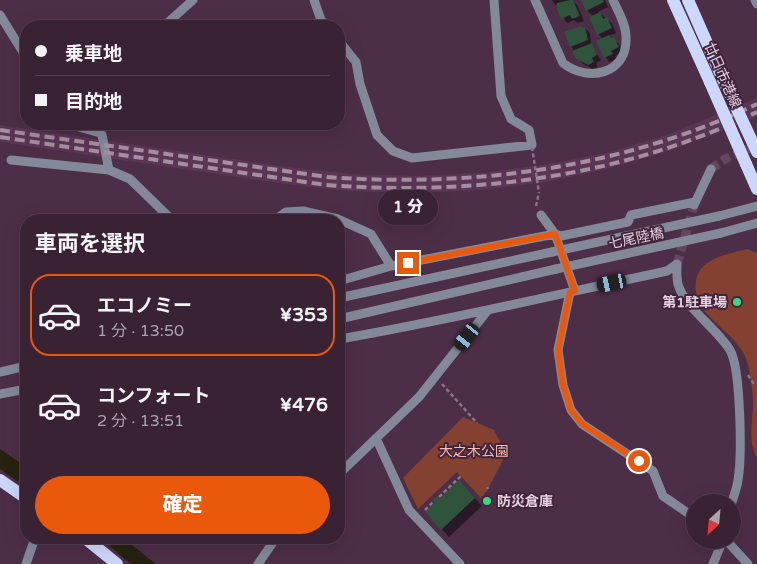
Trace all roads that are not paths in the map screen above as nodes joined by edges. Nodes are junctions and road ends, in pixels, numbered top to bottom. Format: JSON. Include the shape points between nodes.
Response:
{"nodes":[{"id":1,"x":193,"y":0,"type":"edge"},
{"id":2,"x":314,"y":0,"type":"edge"},
{"id":3,"x":494,"y":0,"type":"edge"},
{"id":4,"x":535,"y":0,"type":"edge"},
{"id":5,"x":613,"y":0,"type":"edge"},
{"id":6,"x":673,"y":0,"type":"edge"},
{"id":7,"x":688,"y":0,"type":"edge"},
{"id":8,"x":755,"y":0,"type":"edge"},
{"id":9,"x":757,"y":4,"type":"edge"},
{"id":10,"x":0,"y":16,"type":"edge"},
{"id":11,"x":171,"y":20,"type":"edge"},
{"id":12,"x":321,"y":20,"type":"edge"},
{"id":13,"x":20,"y":48,"type":"edge"},
{"id":14,"x":345,"y":48,"type":"edge"},
{"id":15,"x":716,"y":79,"type":"junction"},
{"id":16,"x":87,"y":130,"type":"edge"},
{"id":17,"x":757,"y":152,"type":"edge"},
{"id":18,"x":11,"y":160,"type":"dead end"},
{"id":19,"x":711,"y":169,"type":"tunnel mouth"},
{"id":20,"x":109,"y":170,"type":"junction"},
{"id":21,"x":757,"y":189,"type":"edge"},
{"id":22,"x":757,"y":206,"type":"edge"},
{"id":23,"x":166,"y":214,"type":"edge"},
{"id":24,"x":283,"y":214,"type":"edge"},
{"id":25,"x":316,"y":214,"type":"edge"},
{"id":26,"x":541,"y":216,"type":"dead end"},
{"id":27,"x":345,"y":222,"type":"edge"},
{"id":28,"x":757,"y":223,"type":"edge"},
{"id":29,"x":555,"y":234,"type":"junction"},
{"id":30,"x":391,"y":266,"type":"junction"},
{"id":31,"x":345,"y":279,"type":"edge"},
{"id":32,"x":572,"y":291,"type":"junction"},
{"id":33,"x":345,"y":297,"type":"edge"},
{"id":34,"x":488,"y":310,"type":"junction"},
{"id":35,"x":345,"y":318,"type":"edge"},
{"id":36,"x":345,"y":338,"type":"edge"},
{"id":37,"x":20,"y":367,"type":"edge"},
{"id":38,"x":0,"y":372,"type":"edge"},
{"id":39,"x":20,"y":389,"type":"edge"},
{"id":40,"x":0,"y":394,"type":"edge"},
{"id":41,"x":376,"y":438,"type":"junction"},
{"id":42,"x":345,"y":468,"type":"edge"},
{"id":43,"x":0,"y":480,"type":"edge"},
{"id":44,"x":20,"y":494,"type":"edge"},
{"id":45,"x":734,"y":494,"type":"edge"},
{"id":46,"x":686,"y":512,"type":"edge"},
{"id":47,"x":33,"y":544,"type":"edge"},
{"id":48,"x":92,"y":544,"type":"edge"},
{"id":49,"x":272,"y":544,"type":"edge"},
{"id":50,"x":720,"y":549,"type":"edge"},
{"id":51,"x":733,"y":549,"type":"edge"},
{"id":52,"x":26,"y":564,"type":"edge"},
{"id":53,"x":117,"y":564,"type":"edge"},
{"id":54,"x":258,"y":564,"type":"edge"},
{"id":55,"x":460,"y":564,"type":"edge"},
{"id":56,"x":713,"y":564,"type":"edge"},
{"id":57,"x":748,"y":564,"type":"edge"}],
"edges":[{"from":1,"to":11,"type":"street"},
{"from":2,"to":12,"type":"street"},
{"from":3,"to":14,"type":"street","via":[[501,96],[511,119],[529,130],[532,145],[412,158],[392,151],[376,135],[356,62]]},
{"from":4,"to":5,"type":"street","via":[[563,62],[572,70],[593,75],[614,66],[626,47],[624,25]]},
{"from":6,"to":15,"type":"main road","name":"廿日市港線"},
{"from":7,"to":15,"type":"main road","name":"廿日市港線"},
{"from":8,"to":9,"type":"street"},
{"from":10,"to":13,"type":"street"},
{"from":15,"to":17,"type":"main road","name":"廿日市港線","bridge":true},
{"from":15,"to":21,"type":"main road","name":"廿日市港線","bridge":true},
{"from":16,"to":20,"type":"street","via":[[102,135]]},
{"from":18,"to":20,"type":"street"},
{"from":19,"to":29,"type":"street","via":[[694,204],[631,215],[628,222],[562,236]]},
{"from":20,"to":23,"type":"street","via":[[130,179]]},
{"from":22,"to":33,"type":"street","bridge":true},
{"from":24,"to":25,"type":"street","via":[[303,211]]},
{"from":26,"to":29,"type":"street"},
{"from":27,"to":30,"type":"street","via":[[371,234]]},
{"from":28,"to":35,"type":"street","name":"七尾陸橋","bridge":true,"via":[[722,234]]},
{"from":29,"to":30,"type":"street"},
{"from":29,"to":32,"type":"street"},
{"from":30,"to":31,"type":"street"},
{"from":32,"to":34,"type":"street"},
{"from":32,"to":45,"type":"street","via":[[668,270],[677,264],[678,287],[731,352],[740,445]]},
{"from":32,"to":46,"type":"street","via":[[558,350],[563,385],[571,410],[582,424],[654,471],[663,496]]},
{"from":34,"to":36,"type":"street"},
{"from":34,"to":41,"type":"street","via":[[420,397]]},
{"from":37,"to":38,"type":"street"},
{"from":39,"to":40,"type":"street"},
{"from":41,"to":42,"type":"street"},
{"from":41,"to":55,"type":"street","via":[[409,510]]},
{"from":43,"to":44,"type":"main road"},
{"from":47,"to":52,"type":"street"},
{"from":48,"to":53,"type":"main road"},
{"from":49,"to":54,"type":"street"},
{"from":50,"to":56,"type":"street"},
{"from":51,"to":57,"type":"street"}]}
